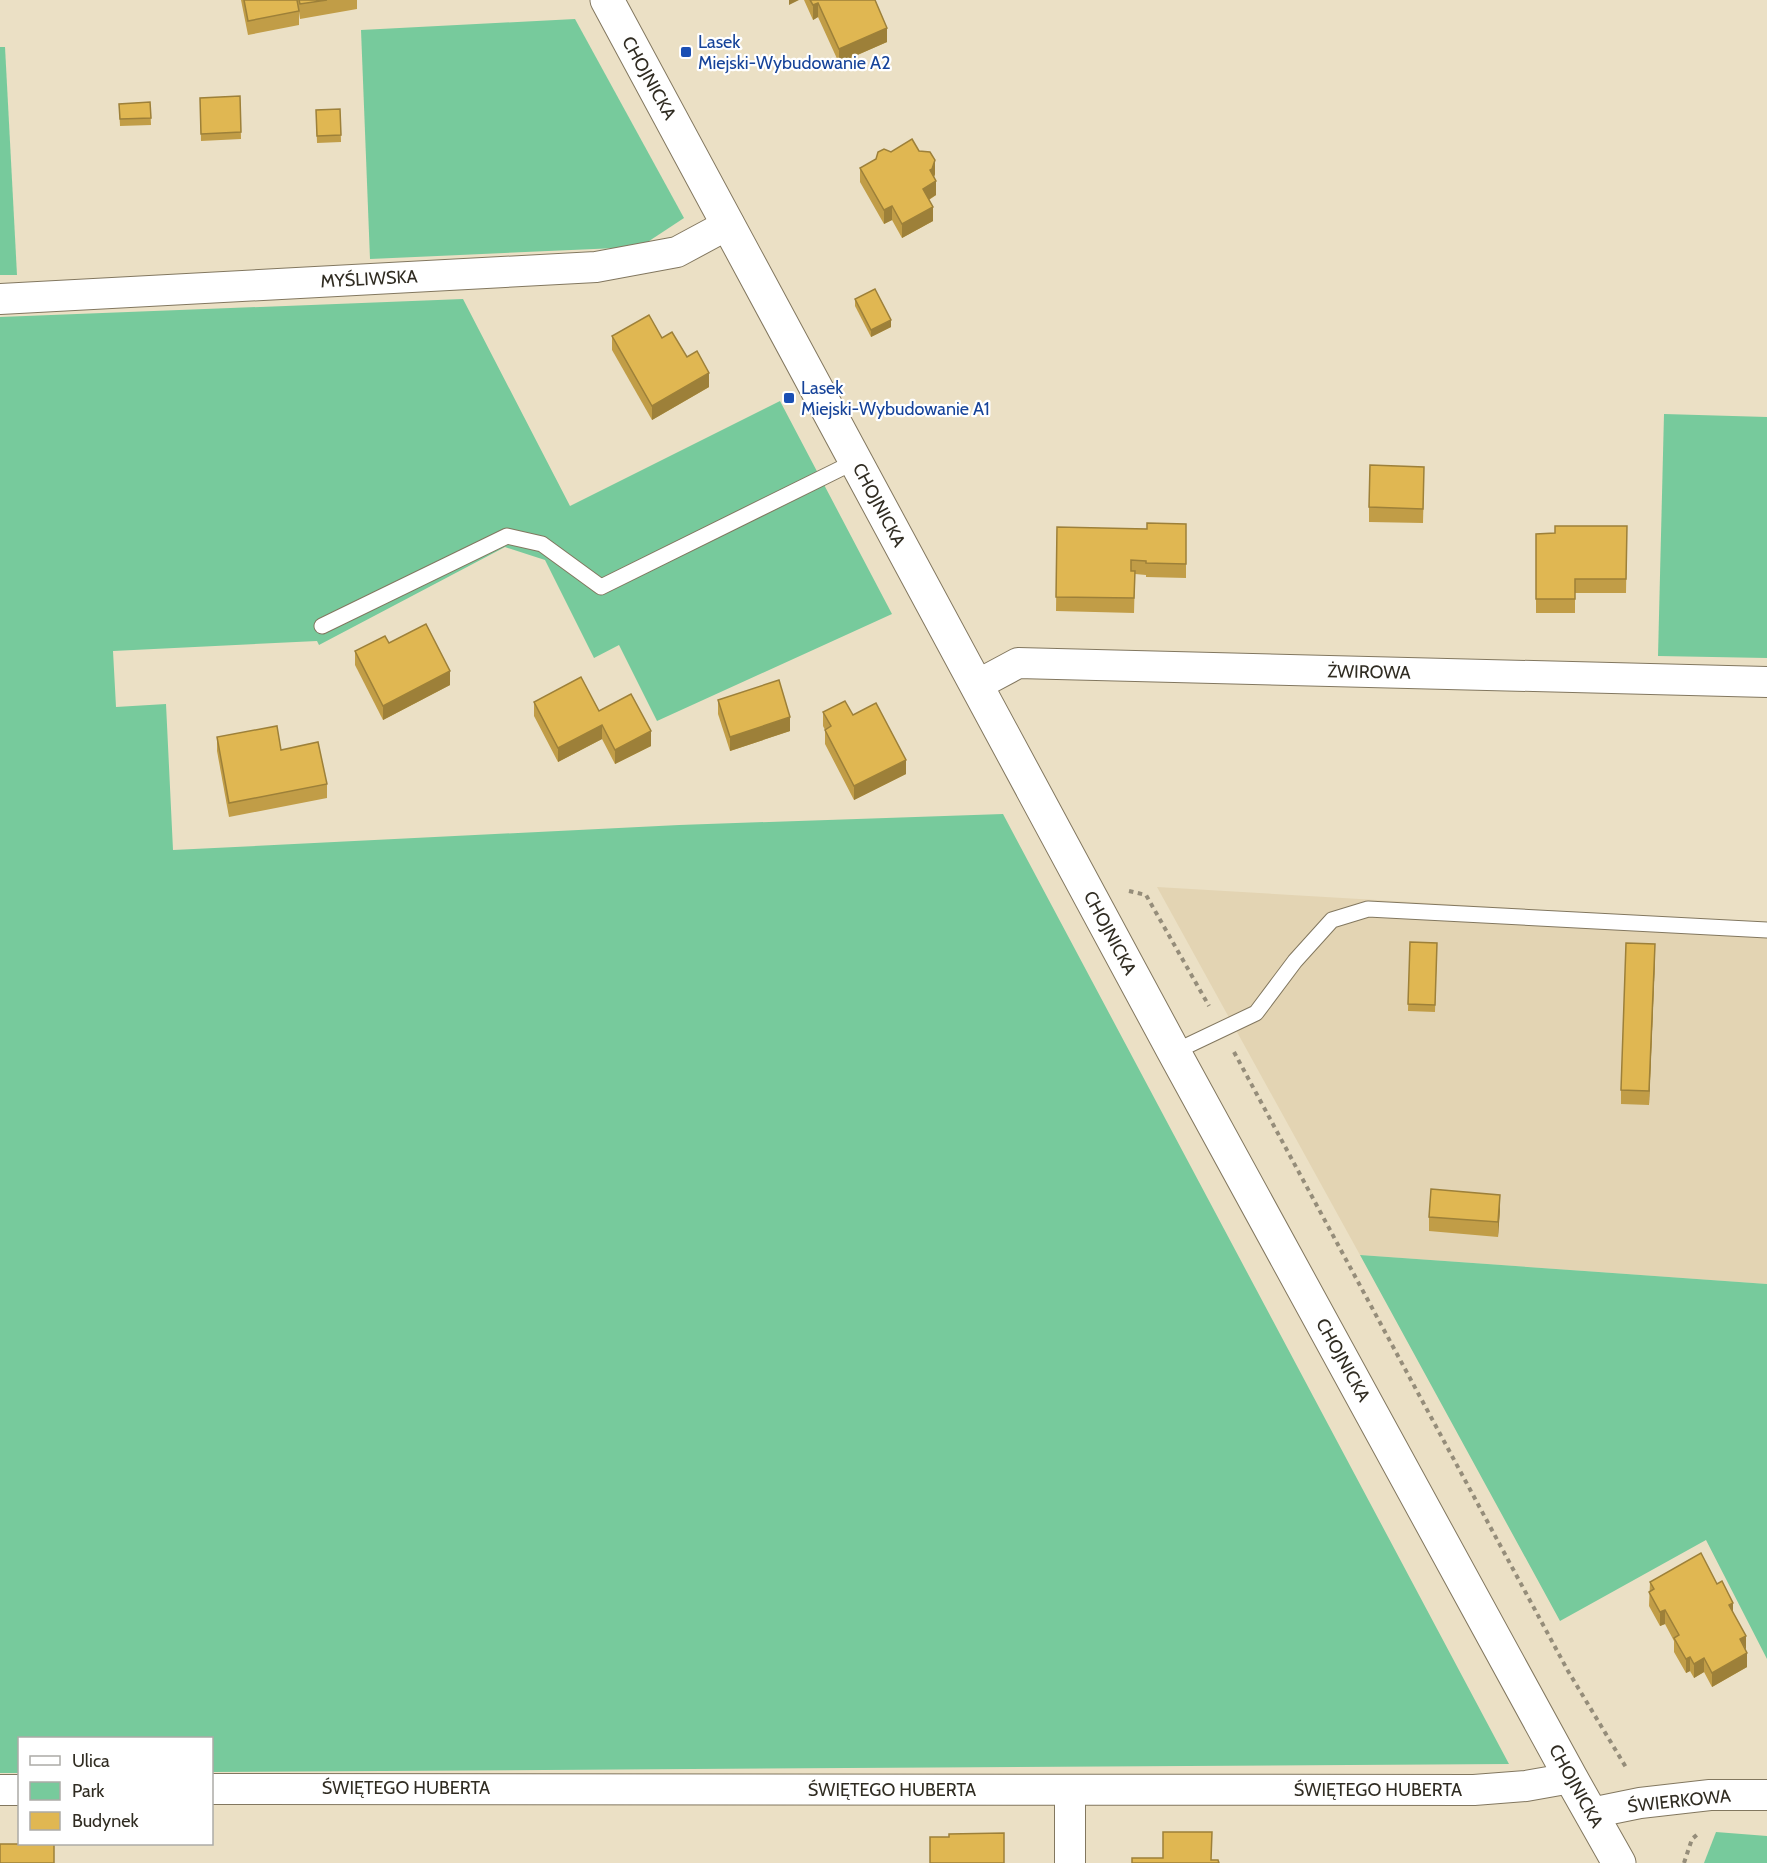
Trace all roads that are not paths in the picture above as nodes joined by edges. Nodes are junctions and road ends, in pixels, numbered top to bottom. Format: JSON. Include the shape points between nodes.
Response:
{"nodes":[{"id":1,"x":607,"y":0,"type":"edge"},
{"id":2,"x":729,"y":224,"type":"junction"},
{"id":3,"x":0,"y":299,"type":"edge"},
{"id":4,"x":856,"y":461,"type":"junction"},
{"id":5,"x":322,"y":626,"type":"dead end"},
{"id":6,"x":1767,"y":682,"type":"edge"},
{"id":7,"x":977,"y":685,"type":"junction"},
{"id":8,"x":1767,"y":930,"type":"edge"},
{"id":9,"x":1174,"y":1052,"type":"junction"},
{"id":10,"x":1571,"y":1778,"type":"junction"},
{"id":11,"x":213,"y":1789,"type":"edge"},
{"id":12,"x":0,"y":1790,"type":"edge"},
{"id":13,"x":18,"y":1790,"type":"edge"},
{"id":14,"x":1070,"y":1791,"type":"junction"},
{"id":15,"x":1767,"y":1796,"type":"edge"},
{"id":16,"x":1591,"y":1813,"type":"junction"},
{"id":17,"x":1070,"y":1863,"type":"edge"},
{"id":18,"x":1619,"y":1863,"type":"edge"}],
"edges":[{"from":1,"to":2,"type":"street","name":"CHOJNICKA"},
{"from":2,"to":3,"type":"street","name":"MYŚLIWSKA","via":[[676,252],[596,267]]},
{"from":2,"to":4,"type":"street","name":"CHOJNICKA"},
{"from":4,"to":5,"type":"lane","via":[[601,587],[542,544],[507,536]]},
{"from":4,"to":7,"type":"street","name":"CHOJNICKA"},
{"from":6,"to":7,"type":"street","name":"ŻWIROWA","via":[[1018,663]]},
{"from":7,"to":9,"type":"street","name":"CHOJNICKA"},
{"from":8,"to":9,"type":"lane","via":[[1368,909],[1332,921],[1256,1013]]},
{"from":9,"to":10,"type":"street","name":"CHOJNICKA"},
{"from":10,"to":14,"type":"street","name":"ŚWIĘTEGO HUBERTA","via":[[1474,1790]]},
{"from":10,"to":16,"type":"street","name":"CHOJNICKA"},
{"from":11,"to":14,"type":"street","name":"ŚWIĘTEGO HUBERTA"},
{"from":12,"to":13,"type":"street"},
{"from":14,"to":17,"type":"street"},
{"from":15,"to":16,"type":"street","name":"ŚWIERKOWA","via":[[1710,1795]]},
{"from":16,"to":18,"type":"street","name":"CHOJNICKA"}]}
